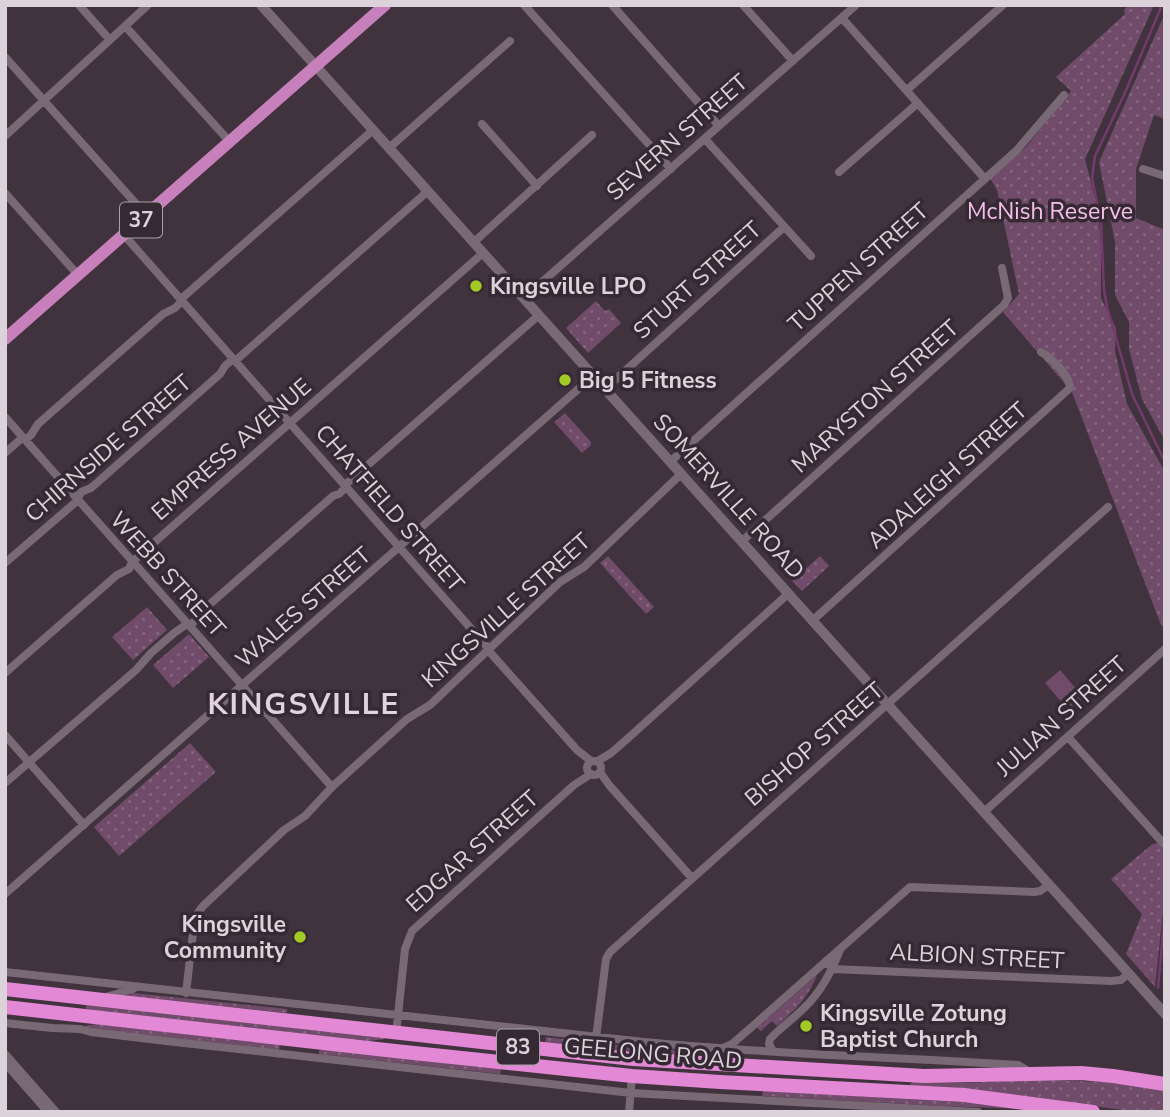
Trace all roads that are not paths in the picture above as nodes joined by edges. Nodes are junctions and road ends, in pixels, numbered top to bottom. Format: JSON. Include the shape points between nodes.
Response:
{"nodes":[{"id":1,"x":79,"y":5,"type":"edge"},
{"id":2,"x":148,"y":5,"type":"edge"},
{"id":3,"x":261,"y":5,"type":"edge"},
{"id":4,"x":385,"y":5,"type":"edge"},
{"id":5,"x":524,"y":5,"type":"edge"},
{"id":6,"x":612,"y":5,"type":"edge"},
{"id":7,"x":743,"y":5,"type":"edge"},
{"id":8,"x":856,"y":5,"type":"edge"},
{"id":9,"x":1003,"y":5,"type":"edge"},
{"id":10,"x":842,"y":18,"type":"junction"},
{"id":11,"x":125,"y":26,"type":"junction"},
{"id":12,"x":110,"y":40,"type":"junction"},
{"id":13,"x":510,"y":41,"type":"dead end"},
{"id":14,"x":5,"y":57,"type":"edge"},
{"id":15,"x":793,"y":61,"type":"junction"},
{"id":16,"x":316,"y":65,"type":"junction"},
{"id":17,"x":907,"y":90,"type":"junction"},
{"id":18,"x":1064,"y":94,"type":"dead end"},
{"id":19,"x":44,"y":101,"type":"junction"},
{"id":20,"x":918,"y":103,"type":"junction"},
{"id":21,"x":482,"y":124,"type":"dead end"},
{"id":22,"x":719,"y":126,"type":"junction"},
{"id":23,"x":373,"y":130,"type":"junction"},
{"id":24,"x":592,"y":135,"type":"dead end"},
{"id":25,"x":5,"y":136,"type":"edge"},
{"id":26,"x":705,"y":139,"type":"junction"},
{"id":27,"x":230,"y":142,"type":"junction"},
{"id":28,"x":389,"y":148,"type":"junction"},
{"id":29,"x":671,"y":169,"type":"junction"},
{"id":30,"x":1143,"y":169,"type":"dead end"},
{"id":31,"x":839,"y":172,"type":"dead end"},
{"id":32,"x":1165,"y":176,"type":"edge"},
{"id":33,"x":985,"y":179,"type":"junction"},
{"id":34,"x":537,"y":186,"type":"junction"},
{"id":35,"x":428,"y":191,"type":"junction"},
{"id":36,"x":5,"y":193,"type":"edge"},
{"id":37,"x":146,"y":215,"type":"junction"},
{"id":38,"x":784,"y":228,"type":"junction"},
{"id":39,"x":124,"y":235,"type":"junction"},
{"id":40,"x":474,"y":242,"type":"junction"},
{"id":41,"x":484,"y":253,"type":"junction"},
{"id":42,"x":811,"y":256,"type":"dead end"},
{"id":43,"x":1002,"y":268,"type":"dead end"},
{"id":44,"x":78,"y":275,"type":"junction"},
{"id":45,"x":524,"y":298,"type":"junction"},
{"id":46,"x":181,"y":300,"type":"junction"},
{"id":47,"x":538,"y":315,"type":"junction"},
{"id":48,"x":5,"y":339,"type":"edge"},
{"id":49,"x":1041,"y":352,"type":"dead end"},
{"id":50,"x":234,"y":360,"type":"junction"},
{"id":51,"x":593,"y":376,"type":"junction"},
{"id":52,"x":605,"y":389,"type":"junction"},
{"id":53,"x":5,"y":417,"type":"edge"},
{"id":54,"x":290,"y":423,"type":"junction"},
{"id":55,"x":24,"y":439,"type":"junction"},
{"id":56,"x":5,"y":453,"type":"edge"},
{"id":57,"x":670,"y":462,"type":"junction"},
{"id":58,"x":681,"y":474,"type":"junction"},
{"id":59,"x":345,"y":486,"type":"junction"},
{"id":60,"x":78,"y":500,"type":"junction"},
{"id":61,"x":1108,"y":507,"type":"dead end"},
{"id":62,"x":741,"y":542,"type":"junction"},
{"id":63,"x":399,"y":547,"type":"junction"},
{"id":64,"x":132,"y":562,"type":"junction"},
{"id":65,"x":5,"y":564,"type":"edge"},
{"id":66,"x":788,"y":594,"type":"junction"},
{"id":67,"x":813,"y":621,"type":"junction"},
{"id":68,"x":188,"y":625,"type":"junction"},
{"id":69,"x":1165,"y":649,"type":"edge"},
{"id":70,"x":489,"y":650,"type":"junction"},
{"id":71,"x":5,"y":673,"type":"edge"},
{"id":72,"x":242,"y":686,"type":"junction"},
{"id":73,"x":887,"y":704,"type":"junction"},
{"id":74,"x":5,"y":735,"type":"edge"},
{"id":75,"x":1068,"y":737,"type":"junction"},
{"id":76,"x":29,"y":762,"type":"junction"},
{"id":77,"x":594,"y":768,"type":"junction"},
{"id":78,"x":5,"y":783,"type":"edge"},
{"id":79,"x":332,"y":787,"type":"junction"},
{"id":80,"x":984,"y":812,"type":"junction"},
{"id":81,"x":84,"y":825,"type":"junction"},
{"id":82,"x":1163,"y":843,"type":"edge"},
{"id":83,"x":692,"y":878,"type":"junction"},
{"id":84,"x":1049,"y":885,"type":"junction"},
{"id":85,"x":5,"y":894,"type":"edge"},
{"id":86,"x":829,"y":965,"type":"junction"},
{"id":87,"x":5,"y":972,"type":"edge"},
{"id":88,"x":1128,"y":974,"type":"junction"},
{"id":89,"x":137,"y":987,"type":"junction"},
{"id":90,"x":5,"y":989,"type":"edge"},
{"id":91,"x":186,"y":992,"type":"junction"},
{"id":92,"x":71,"y":997,"type":"junction"},
{"id":93,"x":96,"y":1000,"type":"junction"},
{"id":94,"x":5,"y":1007,"type":"edge"},
{"id":95,"x":1165,"y":1014,"type":"edge"},
{"id":96,"x":85,"y":1016,"type":"junction"},
{"id":97,"x":398,"y":1016,"type":"junction"},
{"id":98,"x":5,"y":1023,"type":"edge"},
{"id":99,"x":69,"y":1029,"type":"junction"},
{"id":100,"x":396,"y":1034,"type":"junction"},
{"id":101,"x":596,"y":1038,"type":"junction"},
{"id":102,"x":722,"y":1048,"type":"junction"},
{"id":103,"x":394,"y":1051,"type":"junction"},
{"id":104,"x":773,"y":1051,"type":"junction"},
{"id":105,"x":5,"y":1054,"type":"edge"},
{"id":106,"x":897,"y":1058,"type":"junction"},
{"id":107,"x":633,"y":1059,"type":"junction"},
{"id":108,"x":5,"y":1063,"type":"edge"},
{"id":109,"x":1032,"y":1073,"type":"junction"},
{"id":110,"x":908,"y":1075,"type":"junction"},
{"id":111,"x":632,"y":1076,"type":"junction"},
{"id":112,"x":1165,"y":1084,"type":"edge"},
{"id":113,"x":889,"y":1091,"type":"junction"},
{"id":114,"x":631,"y":1093,"type":"junction"},
{"id":115,"x":932,"y":1110,"type":"edge"},
{"id":116,"x":48,"y":1112,"type":"edge"},
{"id":117,"x":56,"y":1112,"type":"edge"},
{"id":118,"x":629,"y":1112,"type":"edge"},
{"id":119,"x":978,"y":1112,"type":"edge"},
{"id":120,"x":1093,"y":1112,"type":"edge"}],
"edges":[{"from":1,"to":12,"type":"street"},
{"from":2,"to":11,"type":"street"},
{"from":3,"to":16,"type":"main road","name":"SOMERVILLE ROAD"},
{"from":4,"to":16,"type":"main road","number":"37"},
{"from":5,"to":29,"type":"street"},
{"from":6,"to":22,"type":"street"},
{"from":7,"to":15,"type":"street"},
{"from":8,"to":10,"type":"street","name":"SEVERN STREET"},
{"from":9,"to":17,"type":"street"},
{"from":10,"to":15,"type":"street","name":"SEVERN STREET"},
{"from":10,"to":17,"type":"street"},
{"from":11,"to":12,"type":"street"},
{"from":11,"to":27,"type":"street"},
{"from":12,"to":19,"type":"street"},
{"from":13,"to":28,"type":"street"},
{"from":14,"to":19,"type":"street"},
{"from":15,"to":22,"type":"street","name":"SEVERN STREET"},
{"from":16,"to":23,"type":"main road","name":"SOMERVILLE ROAD"},
{"from":16,"to":27,"type":"main road","number":"37"},
{"from":17,"to":20,"type":"street"},
{"from":18,"to":33,"type":"street","name":"TUPPEN STREET","via":[[1023,145]]},
{"from":19,"to":25,"type":"street"},
{"from":19,"to":37,"type":"street"},
{"from":20,"to":31,"type":"street"},
{"from":20,"to":33,"type":"street"},
{"from":21,"to":34,"type":"street"},
{"from":22,"to":26,"type":"street","name":"SEVERN STREET"},
{"from":23,"to":28,"type":"main road","name":"SOMERVILLE ROAD"},
{"from":23,"to":46,"type":"street"},
{"from":24,"to":34,"type":"street"},
{"from":26,"to":29,"type":"street","name":"SEVERN STREET"},
{"from":26,"to":38,"type":"street"},
{"from":27,"to":37,"type":"main road","number":"37"},
{"from":28,"to":35,"type":"main road","name":"SOMERVILLE ROAD"},
{"from":29,"to":45,"type":"street","name":"SEVERN STREET"},
{"from":30,"to":32,"type":"street"},
{"from":33,"to":57,"type":"street","name":"TUPPEN STREET"},
{"from":34,"to":40,"type":"street"},
{"from":35,"to":40,"type":"main road","name":"SOMERVILLE ROAD"},
{"from":35,"to":50,"type":"street","name":"CHIRNSIDE STREET"},
{"from":36,"to":44,"type":"street"},
{"from":37,"to":39,"type":"main road","number":"37"},
{"from":38,"to":42,"type":"street"},
{"from":38,"to":52,"type":"street","name":"STURT STREET"},
{"from":39,"to":44,"type":"main road","number":"37"},
{"from":39,"to":46,"type":"street","name":"CHATFIELD STREET"},
{"from":40,"to":41,"type":"main road","name":"SOMERVILLE ROAD"},
{"from":41,"to":45,"type":"main road","name":"SOMERVILLE ROAD"},
{"from":41,"to":54,"type":"street","name":"EMPRESS AVENUE"},
{"from":43,"to":62,"type":"street","name":"MARYSTON STREET","via":[[1008,298],[1004,306]]},
{"from":44,"to":48,"type":"main road","number":"37"},
{"from":45,"to":47,"type":"main road","name":"SOMERVILLE ROAD"},
{"from":46,"to":50,"type":"street","name":"CHATFIELD STREET"},
{"from":46,"to":55,"type":"street"},
{"from":47,"to":51,"type":"main road","name":"SOMERVILLE ROAD"},
{"from":47,"to":59,"type":"street"},
{"from":49,"to":67,"type":"street","name":"ADALEIGH STREET","via":[[1067,377],[1070,388]]},
{"from":50,"to":54,"type":"street","name":"CHATFIELD STREET"},
{"from":50,"to":60,"type":"street","name":"CHIRNSIDE STREET","via":[[81,492]]},
{"from":51,"to":52,"type":"main road","name":"SOMERVILLE ROAD"},
{"from":51,"to":63,"type":"street","name":"WALES STREET"},
{"from":52,"to":57,"type":"main road","name":"SOMERVILLE ROAD"},
{"from":53,"to":55,"type":"street","name":"WEBB STREET"},
{"from":54,"to":59,"type":"street","name":"CHATFIELD STREET"},
{"from":54,"to":64,"type":"street","name":"EMPRESS AVENUE"},
{"from":55,"to":56,"type":"street"},
{"from":55,"to":60,"type":"street","name":"WEBB STREET"},
{"from":57,"to":58,"type":"main road","name":"SOMERVILLE ROAD"},
{"from":58,"to":62,"type":"main road","name":"SOMERVILLE ROAD"},
{"from":58,"to":70,"type":"street","name":"KINGSVILLE STREET"},
{"from":59,"to":63,"type":"street","name":"CHATFIELD STREET"},
{"from":59,"to":68,"type":"street"},
{"from":60,"to":64,"type":"street","name":"WEBB STREET"},
{"from":60,"to":65,"type":"street","name":"CHIRNSIDE STREET"},
{"from":61,"to":73,"type":"street","name":"BISHOP STREET"},
{"from":62,"to":66,"type":"main road","name":"SOMERVILLE ROAD"},
{"from":63,"to":70,"type":"street","name":"CHATFIELD STREET"},
{"from":63,"to":72,"type":"street","name":"WALES STREET"},
{"from":64,"to":68,"type":"street","name":"WEBB STREET"},
{"from":64,"to":71,"type":"street","name":"EMPRESS AVENUE"},
{"from":66,"to":67,"type":"main road","name":"SOMERVILLE ROAD"},
{"from":66,"to":77,"type":"street","name":"EDGAR STREET"},
{"from":67,"to":73,"type":"main road","name":"SOMERVILLE ROAD"},
{"from":68,"to":72,"type":"street","name":"WEBB STREET"},
{"from":68,"to":76,"type":"street"},
{"from":69,"to":75,"type":"street","name":"JULIAN STREET"},
{"from":70,"to":77,"type":"street","name":"CHATFIELD STREET"},
{"from":70,"to":79,"type":"street","name":"KINGSVILLE STREET"},
{"from":72,"to":79,"type":"street","name":"WEBB STREET"},
{"from":72,"to":81,"type":"street","name":"WALES STREET"},
{"from":73,"to":80,"type":"main road","name":"SOMERVILLE ROAD"},
{"from":73,"to":83,"type":"street","name":"BISHOP STREET"},
{"from":74,"to":76,"type":"street"},
{"from":75,"to":80,"type":"street","name":"JULIAN STREET"},
{"from":75,"to":82,"type":"street"},
{"from":76,"to":78,"type":"street"},
{"from":76,"to":81,"type":"street"},
{"from":77,"to":83,"type":"street","name":"CHATFIELD STREET"},
{"from":77,"to":97,"type":"street","name":"EDGAR STREET","via":[[414,929],[405,948]]},
{"from":79,"to":91,"type":"street","name":"KINGSVILLE STREET","via":[[198,912]]},
{"from":80,"to":84,"type":"main road","name":"SOMERVILLE ROAD"},
{"from":81,"to":85,"type":"street","name":"WALES STREET"},
{"from":83,"to":101,"type":"street","name":"BISHOP STREET","via":[[608,954]]},
{"from":84,"to":86,"type":"street","via":[[1034,892],[913,886],[841,947]]},
{"from":84,"to":88,"type":"main road","name":"SOMERVILLE ROAD"},
{"from":86,"to":88,"type":"street","name":"ALBION STREET","via":[[1111,981]]},
{"from":86,"to":102,"type":"street"},
{"from":86,"to":104,"type":"street","via":[[827,981],[771,1038]]},
{"from":87,"to":89,"type":"street","name":"GEELONG ROAD"},
{"from":88,"to":95,"type":"main road","name":"SOMERVILLE ROAD"},
{"from":89,"to":91,"type":"street","name":"GEELONG ROAD"},
{"from":89,"to":93,"type":"street","name":"GEELONG ROAD"},
{"from":90,"to":92,"type":"highway","name":"GEELONG ROAD","number":"83"},
{"from":91,"to":97,"type":"street","name":"GEELONG ROAD"},
{"from":92,"to":93,"type":"highway","name":"GEELONG ROAD","number":"83"},
{"from":92,"to":96,"type":"highway"},
{"from":93,"to":100,"type":"highway","name":"GEELONG ROAD","number":"83"},
{"from":94,"to":96,"type":"highway","name":"GEELONG ROAD","number":"83"},
{"from":96,"to":99,"type":"street"},
{"from":96,"to":103,"type":"highway","name":"GEELONG ROAD","number":"83"},
{"from":97,"to":100,"type":"street","name":"EDGAR STREET"},
{"from":97,"to":101,"type":"street","name":"GEELONG ROAD"},
{"from":98,"to":99,"type":"street","name":"GEELONG ROAD"},
{"from":99,"to":114,"type":"street","name":"GEELONG ROAD"},
{"from":100,"to":103,"type":"highway"},
{"from":100,"to":107,"type":"highway","name":"GEELONG ROAD","number":"83"},
{"from":101,"to":102,"type":"street","name":"GEELONG ROAD"},
{"from":102,"to":104,"type":"street","name":"GEELONG ROAD"},
{"from":103,"to":111,"type":"highway","name":"GEELONG ROAD","number":"83"},
{"from":104,"to":106,"type":"street","name":"GEELONG ROAD"},
{"from":105,"to":117,"type":"street"},
{"from":106,"to":109,"type":"street","name":"GEELONG ROAD","via":[[1018,1065]]},
{"from":106,"to":110,"type":"street","via":[[906,1063]]},
{"from":107,"to":110,"type":"highway","name":"GEELONG ROAD","number":"83"},
{"from":107,"to":111,"type":"highway"},
{"from":108,"to":116,"type":"street"},
{"from":109,"to":110,"type":"highway","name":"GEELONG ROAD","number":"83"},
{"from":109,"to":112,"type":"highway","name":"GEELONG ROAD","number":"83","via":[[1081,1073]]},
{"from":110,"to":113,"type":"highway","via":[[900,1087]]},
{"from":111,"to":113,"type":"highway","name":"GEELONG ROAD","number":"83"},
{"from":111,"to":114,"type":"street"},
{"from":113,"to":120,"type":"highway","name":"GEELONG ROAD","number":"83","via":[[989,1097]]},
{"from":114,"to":115,"type":"street","name":"GEELONG ROAD"},
{"from":114,"to":118,"type":"street"},
{"from":115,"to":119,"type":"street","name":"GEELONG ROAD"}]}
